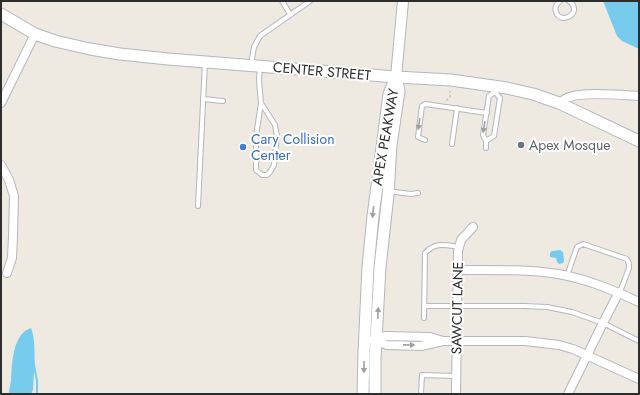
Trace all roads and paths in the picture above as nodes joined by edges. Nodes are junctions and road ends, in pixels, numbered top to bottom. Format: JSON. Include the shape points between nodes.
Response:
{"nodes":[{"id":1,"x":282,"y":1,"type":"edge"},
{"id":2,"x":310,"y":1,"type":"edge"},
{"id":3,"x":403,"y":1,"type":"edge"},
{"id":4,"x":560,"y":1,"type":"edge"},
{"id":5,"x":569,"y":1,"type":"edge"},
{"id":6,"x":1,"y":14,"type":"edge"},
{"id":7,"x":290,"y":14,"type":"junction"},
{"id":8,"x":35,"y":34,"type":"junction"},
{"id":9,"x":205,"y":62,"type":"junction"},
{"id":10,"x":255,"y":66,"type":"junction"},
{"id":11,"x":396,"y":77,"type":"junction"},
{"id":12,"x":496,"y":89,"type":"junction"},
{"id":13,"x":450,"y":91,"type":"dead end"},
{"id":14,"x":639,"y":96,"type":"edge"},
{"id":15,"x":203,"y":99,"type":"junction"},
{"id":16,"x":223,"y":101,"type":"dead end"},
{"id":17,"x":445,"y":102,"type":"dead end"},
{"id":18,"x":1,"y":103,"type":"edge"},
{"id":19,"x":261,"y":103,"type":"junction"},
{"id":20,"x":559,"y":103,"type":"junction"},
{"id":21,"x":455,"y":108,"type":"junction"},
{"id":22,"x":487,"y":113,"type":"junction"},
{"id":23,"x":425,"y":140,"type":"dead end"},
{"id":24,"x":486,"y":141,"type":"junction"},
{"id":25,"x":639,"y":141,"type":"edge"},
{"id":26,"x":452,"y":144,"type":"dead end"},
{"id":27,"x":486,"y":148,"type":"dead end"},
{"id":28,"x":1,"y":165,"type":"edge"},
{"id":29,"x":388,"y":191,"type":"junction"},
{"id":30,"x":418,"y":193,"type":"dead end"},
{"id":31,"x":198,"y":206,"type":"dead end"},
{"id":32,"x":473,"y":227,"type":"dead end"},
{"id":33,"x":459,"y":247,"type":"junction"},
{"id":34,"x":458,"y":270,"type":"junction"},
{"id":35,"x":7,"y":273,"type":"dead end"},
{"id":36,"x":567,"y":276,"type":"junction"},
{"id":37,"x":619,"y":292,"type":"junction"},
{"id":38,"x":639,"y":302,"type":"edge"},
{"id":39,"x":424,"y":306,"type":"junction"},
{"id":40,"x":457,"y":306,"type":"junction"},
{"id":41,"x":424,"y":318,"type":"dead end"},
{"id":42,"x":603,"y":322,"type":"junction"},
{"id":43,"x":364,"y":340,"type":"junction"},
{"id":44,"x":376,"y":340,"type":"junction"},
{"id":45,"x":457,"y":341,"type":"junction"},
{"id":46,"x":639,"y":341,"type":"edge"},
{"id":47,"x":588,"y":355,"type":"junction"},
{"id":48,"x":456,"y":376,"type":"junction"},
{"id":49,"x":639,"y":379,"type":"edge"},
{"id":50,"x":363,"y":394,"type":"edge"},
{"id":51,"x":375,"y":394,"type":"edge"},
{"id":52,"x":421,"y":394,"type":"edge"},
{"id":53,"x":456,"y":394,"type":"edge"},
{"id":54,"x":568,"y":394,"type":"edge"}],
"edges":[{"from":1,"to":7,"type":"lane"},
{"from":2,"to":7,"type":"lane"},
{"from":3,"to":11,"type":"street"},
{"from":4,"to":5,"type":"lane","via":[[556,6],[556,12],[560,17],[566,18],[574,10]]},
{"from":6,"to":8,"type":"main road","name":"CENTER STREET"},
{"from":7,"to":10,"type":"lane","via":[[260,36],[254,47]]},
{"from":8,"to":9,"type":"main road","name":"CENTER STREET","via":[[106,52]]},
{"from":8,"to":18,"type":"street"},
{"from":9,"to":10,"type":"main road","name":"CENTER STREET"},
{"from":9,"to":15,"type":"lane"},
{"from":10,"to":11,"type":"main road","name":"CENTER STREET"},
{"from":10,"to":19,"type":"lane"},
{"from":11,"to":12,"type":"main road","name":"CENTER STREET","via":[[451,80]]},
{"from":11,"to":29,"type":"main road","name":"APEX PEAKWAY","via":[[399,91],[391,145]]},
{"from":11,"to":43,"type":"main road","name":"APEX PEAKWAY","one_way":true,"via":[[389,94],[373,216]]},
{"from":12,"to":20,"type":"main road","name":"CENTER STREET","via":[[533,94]]},
{"from":12,"to":22,"type":"lane","via":[[489,96]]},
{"from":12,"to":24,"type":"lane","via":[[500,98],[494,136]]},
{"from":13,"to":17,"type":"path","via":[[450,97]]},
{"from":14,"to":20,"type":"street","via":[[575,95]]},
{"from":15,"to":16,"type":"lane"},
{"from":15,"to":31,"type":"lane"},
{"from":19,"to":19,"type":"lane","via":[[256,136],[256,170],[262,175],[267,175],[274,165],[277,136],[275,125]]},
{"from":20,"to":25,"type":"main road","name":"CENTER STREET"},
{"from":21,"to":22,"type":"lane"},
{"from":21,"to":23,"type":"lane","one_way":true,"via":[[432,104],[422,106],[418,137]]},
{"from":21,"to":26,"type":"lane"},
{"from":22,"to":24,"type":"lane","one_way":true,"via":[[483,135]]},
{"from":24,"to":27,"type":"lane"},
{"from":28,"to":35,"type":"street","via":[[14,196],[12,258]]},
{"from":29,"to":30,"type":"lane"},
{"from":44,"to":29,"type":"main road","name":"APEX PEAKWAY","one_way":true},
{"from":32,"to":33,"type":"street","name":"SAWCUT LANE","via":[[461,240]]},
{"from":33,"to":34,"type":"street","name":"SAWCUT LANE"},
{"from":33,"to":39,"type":"lane","via":[[435,245],[425,253]]},
{"from":34,"to":36,"type":"street","via":[[528,271]]},
{"from":34,"to":40,"type":"street","name":"SAWCUT LANE"},
{"from":36,"to":37,"type":"street"},
{"from":36,"to":37,"type":"lane","via":[[577,247],[583,244],[626,259],[629,268]]},
{"from":37,"to":38,"type":"street"},
{"from":37,"to":42,"type":"street"},
{"from":39,"to":40,"type":"lane"},
{"from":39,"to":41,"type":"lane"},
{"from":40,"to":42,"type":"lane","via":[[547,307]]},
{"from":40,"to":45,"type":"street","name":"SAWCUT LANE"},
{"from":42,"to":46,"type":"lane"},
{"from":42,"to":47,"type":"street"},
{"from":43,"to":44,"type":"street"},
{"from":43,"to":50,"type":"main road","name":"APEX PEAKWAY","one_way":true},
{"from":44,"to":45,"type":"street","via":[[385,336],[430,337],[443,341]]},
{"from":44,"to":51,"type":"main road","name":"APEX PEAKWAY"},
{"from":45,"to":47,"type":"street","via":[[544,343],[559,345]]},
{"from":45,"to":48,"type":"street","name":"SAWCUT LANE"},
{"from":47,"to":49,"type":"street"},
{"from":47,"to":54,"type":"street"},
{"from":48,"to":52,"type":"lane","via":[[422,375]]},
{"from":48,"to":53,"type":"street","name":"SAWCUT LANE"}]}
